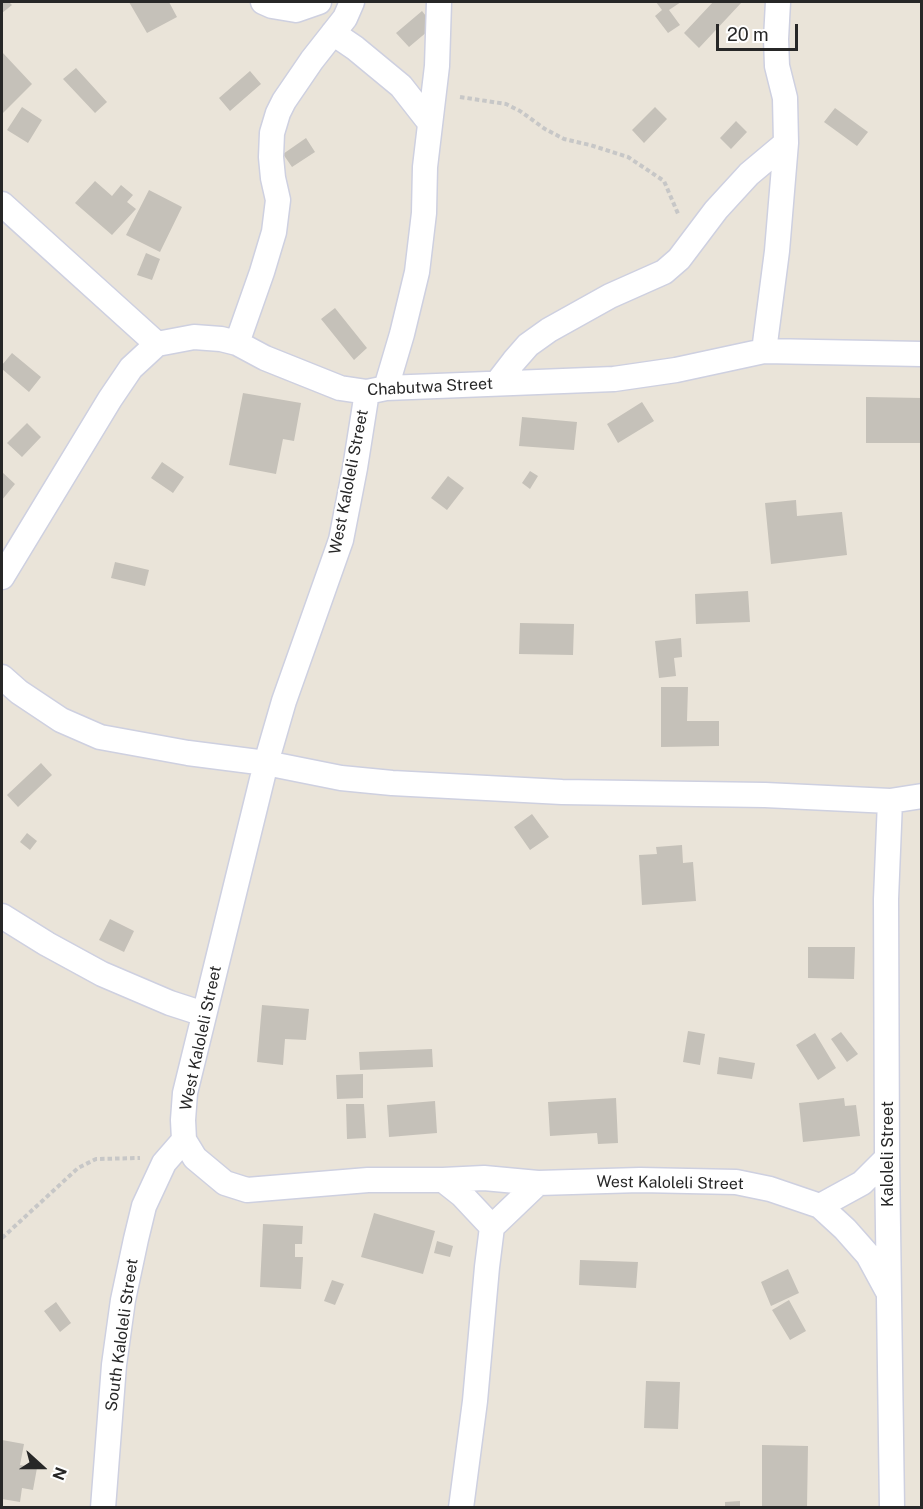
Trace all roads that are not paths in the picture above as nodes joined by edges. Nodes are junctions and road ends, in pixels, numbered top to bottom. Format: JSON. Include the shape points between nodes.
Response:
{"nodes":[{"id":1,"x":263,"y":2,"type":"edge"},
{"id":2,"x":319,"y":2,"type":"edge"},
{"id":3,"x":352,"y":2,"type":"edge"},
{"id":4,"x":439,"y":2,"type":"edge"},
{"id":5,"x":778,"y":2,"type":"edge"},
{"id":6,"x":333,"y":33,"type":"junction"},
{"id":7,"x":430,"y":123,"type":"junction"},
{"id":8,"x":786,"y":143,"type":"junction"},
{"id":9,"x":2,"y":204,"type":"edge"},
{"id":10,"x":237,"y":343,"type":"junction"},
{"id":11,"x":157,"y":344,"type":"junction"},
{"id":12,"x":764,"y":351,"type":"junction"},
{"id":13,"x":921,"y":354,"type":"edge"},
{"id":14,"x":497,"y":383,"type":"junction"},
{"id":15,"x":376,"y":390,"type":"junction"},
{"id":16,"x":2,"y":577,"type":"edge"},
{"id":17,"x":2,"y":677,"type":"edge"},
{"id":18,"x":266,"y":763,"type":"junction"},
{"id":19,"x":921,"y":795,"type":"edge"},
{"id":20,"x":890,"y":801,"type":"junction"},
{"id":21,"x":2,"y":916,"type":"edge"},
{"id":22,"x":204,"y":1014,"type":"junction"},
{"id":23,"x":184,"y":1140,"type":"junction"},
{"id":24,"x":887,"y":1158,"type":"junction"},
{"id":25,"x":443,"y":1180,"type":"junction"},
{"id":26,"x":538,"y":1183,"type":"junction"},
{"id":27,"x":820,"y":1206,"type":"junction"},
{"id":28,"x":492,"y":1227,"type":"junction"},
{"id":29,"x":889,"y":1293,"type":"junction"},
{"id":30,"x":103,"y":1508,"type":"edge"},
{"id":31,"x":461,"y":1508,"type":"edge"},
{"id":32,"x":892,"y":1508,"type":"edge"}],
"edges":[{"from":1,"to":2,"type":"street","via":[[296,10]]},
{"from":3,"to":6,"type":"street"},
{"from":4,"to":7,"type":"street","name":"West Kaloleli Street"},
{"from":5,"to":8,"type":"street","via":[[777,66],[785,98]]},
{"from":6,"to":7,"type":"street","via":[[401,86]]},
{"from":6,"to":10,"type":"street","via":[[278,113],[271,157],[278,200],[274,232]]},
{"from":7,"to":15,"type":"street","name":"West Kaloleli Street","via":[[417,272],[402,334]]},
{"from":8,"to":12,"type":"street"},
{"from":8,"to":14,"type":"street","via":[[749,174],[664,272],[549,330],[528,345]]},
{"from":9,"to":11,"type":"street"},
{"from":10,"to":11,"type":"street","name":"Chabutwa Street","via":[[194,337]]},
{"from":10,"to":15,"type":"street","name":"Chabutwa Street","via":[[340,388]]},
{"from":11,"to":16,"type":"street","via":[[131,368]]},
{"from":12,"to":13,"type":"street","name":"Chabutwa Street"},
{"from":12,"to":14,"type":"street","name":"Chabutwa Street","via":[[614,379]]},
{"from":14,"to":15,"type":"street","name":"Chabutwa Street"},
{"from":15,"to":18,"type":"street","name":"West Kaloleli Street","via":[[341,540]]},
{"from":17,"to":18,"type":"street","via":[[61,720],[100,737]]},
{"from":18,"to":20,"type":"street","via":[[341,778],[404,784]]},
{"from":18,"to":22,"type":"street","name":"West Kaloleli Street"},
{"from":19,"to":20,"type":"street"},
{"from":20,"to":24,"type":"street","name":"Kaloleli Street","via":[[886,899]]},
{"from":21,"to":22,"type":"street","via":[[102,974]]},
{"from":22,"to":23,"type":"street","name":"West Kaloleli Street","via":[[185,1093]]},
{"from":23,"to":25,"type":"street","name":"West Kaloleli Street","via":[[195,1158],[225,1184],[247,1190],[368,1180]]},
{"from":23,"to":30,"type":"street","name":"South Kaloleli Street","via":[[164,1162],[144,1206],[123,1300]]},
{"from":24,"to":27,"type":"street","via":[[862,1183]]},
{"from":24,"to":29,"type":"street","name":"Kaloleli Street"},
{"from":25,"to":26,"type":"street","name":"West Kaloleli Street","via":[[484,1178]]},
{"from":25,"to":28,"type":"street","via":[[462,1194]]},
{"from":26,"to":27,"type":"street","name":"West Kaloleli Street","via":[[736,1182]]},
{"from":26,"to":28,"type":"street"},
{"from":27,"to":29,"type":"street","via":[[867,1255]]},
{"from":28,"to":31,"type":"street"},
{"from":29,"to":32,"type":"street","name":"Kaloleli Street"}]}
